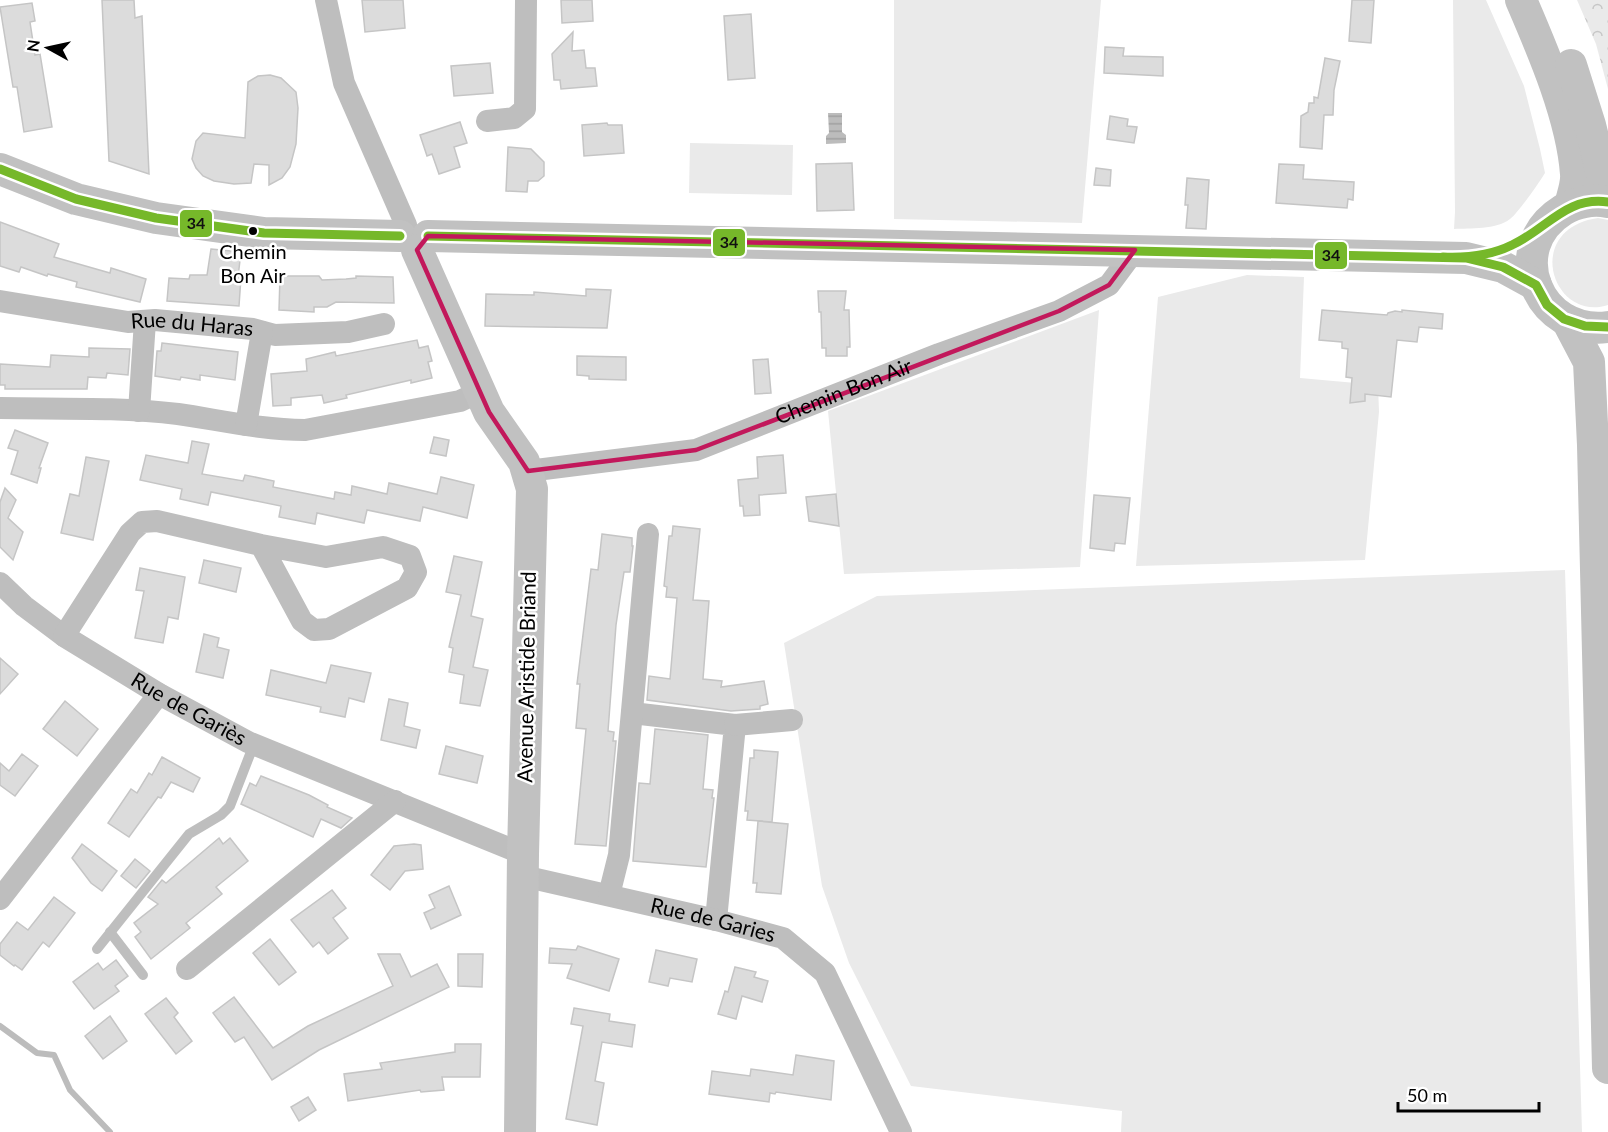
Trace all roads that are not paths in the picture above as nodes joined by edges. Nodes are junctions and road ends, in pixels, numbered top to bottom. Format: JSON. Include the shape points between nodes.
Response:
{"nodes":[{"id":1,"x":326,"y":0,"type":"edge"},
{"id":2,"x":526,"y":0,"type":"edge"},
{"id":3,"x":1521,"y":0,"type":"edge"},
{"id":4,"x":1544,"y":0,"type":"edge"},
{"id":5,"x":487,"y":121,"type":"dead end"},
{"id":6,"x":0,"y":169,"type":"edge"},
{"id":7,"x":1608,"y":183,"type":"edge"},
{"id":8,"x":1608,"y":202,"type":"edge"},
{"id":9,"x":1570,"y":206,"type":"junction"},
{"id":10,"x":1544,"y":227,"type":"junction"},
{"id":11,"x":413,"y":237,"type":"junction"},
{"id":12,"x":1135,"y":250,"type":"junction"},
{"id":13,"x":1466,"y":258,"type":"junction"},
{"id":14,"x":1536,"y":285,"type":"junction"},
{"id":15,"x":0,"y":301,"type":"edge"},
{"id":16,"x":145,"y":321,"type":"junction"},
{"id":17,"x":1568,"y":322,"type":"junction"},
{"id":18,"x":384,"y":324,"type":"dead end"},
{"id":19,"x":1608,"y":327,"type":"edge"},
{"id":20,"x":262,"y":332,"type":"junction"},
{"id":21,"x":480,"y":392,"type":"junction"},
{"id":22,"x":0,"y":408,"type":"edge"},
{"id":23,"x":139,"y":411,"type":"junction"},
{"id":24,"x":246,"y":424,"type":"junction"},
{"id":25,"x":528,"y":471,"type":"junction"},
{"id":26,"x":648,"y":534,"type":"dead end"},
{"id":27,"x":261,"y":545,"type":"junction"},
{"id":28,"x":0,"y":583,"type":"edge"},
{"id":29,"x":64,"y":636,"type":"junction"},
{"id":30,"x":159,"y":694,"type":"junction"},
{"id":31,"x":632,"y":713,"type":"junction"},
{"id":32,"x":792,"y":720,"type":"dead end"},
{"id":33,"x":735,"y":725,"type":"junction"},
{"id":34,"x":254,"y":744,"type":"junction"},
{"id":35,"x":395,"y":801,"type":"junction"},
{"id":36,"x":523,"y":865,"type":"junction"},
{"id":37,"x":609,"y":895,"type":"junction"},
{"id":38,"x":0,"y":899,"type":"edge"},
{"id":39,"x":716,"y":920,"type":"junction"},
{"id":40,"x":110,"y":933,"type":"junction"},
{"id":41,"x":97,"y":949,"type":"dead end"},
{"id":42,"x":187,"y":969,"type":"dead end"},
{"id":43,"x":143,"y":975,"type":"dead end"},
{"id":44,"x":1608,"y":1068,"type":"edge"},
{"id":45,"x":520,"y":1132,"type":"edge"},
{"id":46,"x":900,"y":1132,"type":"edge"}],
"edges":[{"from":1,"to":11,"type":"street","name":"Avenue Aristide Briand","via":[[344,83]]},
{"from":2,"to":5,"type":"street","via":[[525,109],[514,118]]},
{"from":3,"to":9,"type":"main road","via":[[1546,57],[1569,133],[1577,176]]},
{"from":4,"to":7,"type":"main road","via":[[1568,57],[1603,178]]},
{"from":6,"to":11,"type":"main road","via":[[76,199],[156,218],[264,233]]},
{"from":8,"to":9,"type":"main road","via":[[1587,201]]},
{"from":9,"to":10,"type":"main road"},
{"from":10,"to":13,"type":"main road","via":[[1504,249]]},
{"from":10,"to":14,"type":"main road","via":[[1532,258]]},
{"from":11,"to":12,"type":"main road"},
{"from":11,"to":21,"type":"main road","name":"Avenue Aristide Briand"},
{"from":12,"to":13,"type":"main road"},
{"from":12,"to":25,"type":"street","name":"Chemin Bon Air","via":[[1108,285],[1059,311],[696,450]]},
{"from":13,"to":14,"type":"main road","via":[[1503,267]]},
{"from":14,"to":17,"type":"main road","via":[[1552,311]]},
{"from":15,"to":16,"type":"street","name":"Rue du Haras","via":[[128,322]]},
{"from":16,"to":20,"type":"street","name":"Rue du Haras"},
{"from":16,"to":23,"type":"street"},
{"from":17,"to":19,"type":"main road"},
{"from":17,"to":44,"type":"main road","via":[[1589,362]]},
{"from":18,"to":20,"type":"street","name":"Rue du Haras","via":[[329,334]]},
{"from":20,"to":24,"type":"street"},
{"from":21,"to":24,"type":"street","via":[[459,401],[305,430]]},
{"from":21,"to":25,"type":"main road","name":"Avenue Aristide Briand"},
{"from":22,"to":23,"type":"street"},
{"from":23,"to":24,"type":"street"},
{"from":25,"to":36,"type":"main road","name":"Avenue Aristide Briand","via":[[532,489]]},
{"from":26,"to":31,"type":"street"},
{"from":27,"to":27,"type":"street","via":[[326,557],[382,547],[410,556],[416,572],[406,588],[329,629],[314,630],[302,621]]},
{"from":27,"to":29,"type":"street","via":[[157,521],[142,522],[130,533]]},
{"from":28,"to":29,"type":"street","name":"Rue de Gariès"},
{"from":29,"to":30,"type":"street","name":"Rue de Gariès"},
{"from":30,"to":34,"type":"street","name":"Rue de Gariès"},
{"from":30,"to":38,"type":"street"},
{"from":31,"to":33,"type":"street"},
{"from":31,"to":37,"type":"street","via":[[619,855]]},
{"from":32,"to":33,"type":"street"},
{"from":33,"to":39,"type":"street"},
{"from":34,"to":35,"type":"street","name":"Rue de Gariès"},
{"from":34,"to":40,"type":"lane","via":[[230,806],[189,834]]},
{"from":35,"to":36,"type":"street","name":"Rue de Gariès"},
{"from":35,"to":42,"type":"street"},
{"from":36,"to":37,"type":"street","name":"Rue de Garies"},
{"from":36,"to":45,"type":"main road","name":"Avenue Aristide Briand"},
{"from":37,"to":39,"type":"street","name":"Rue de Garies"},
{"from":39,"to":46,"type":"street","name":"Rue de Garies","via":[[783,938],[825,973]]},
{"from":40,"to":41,"type":"lane"},
{"from":40,"to":43,"type":"lane"}]}
